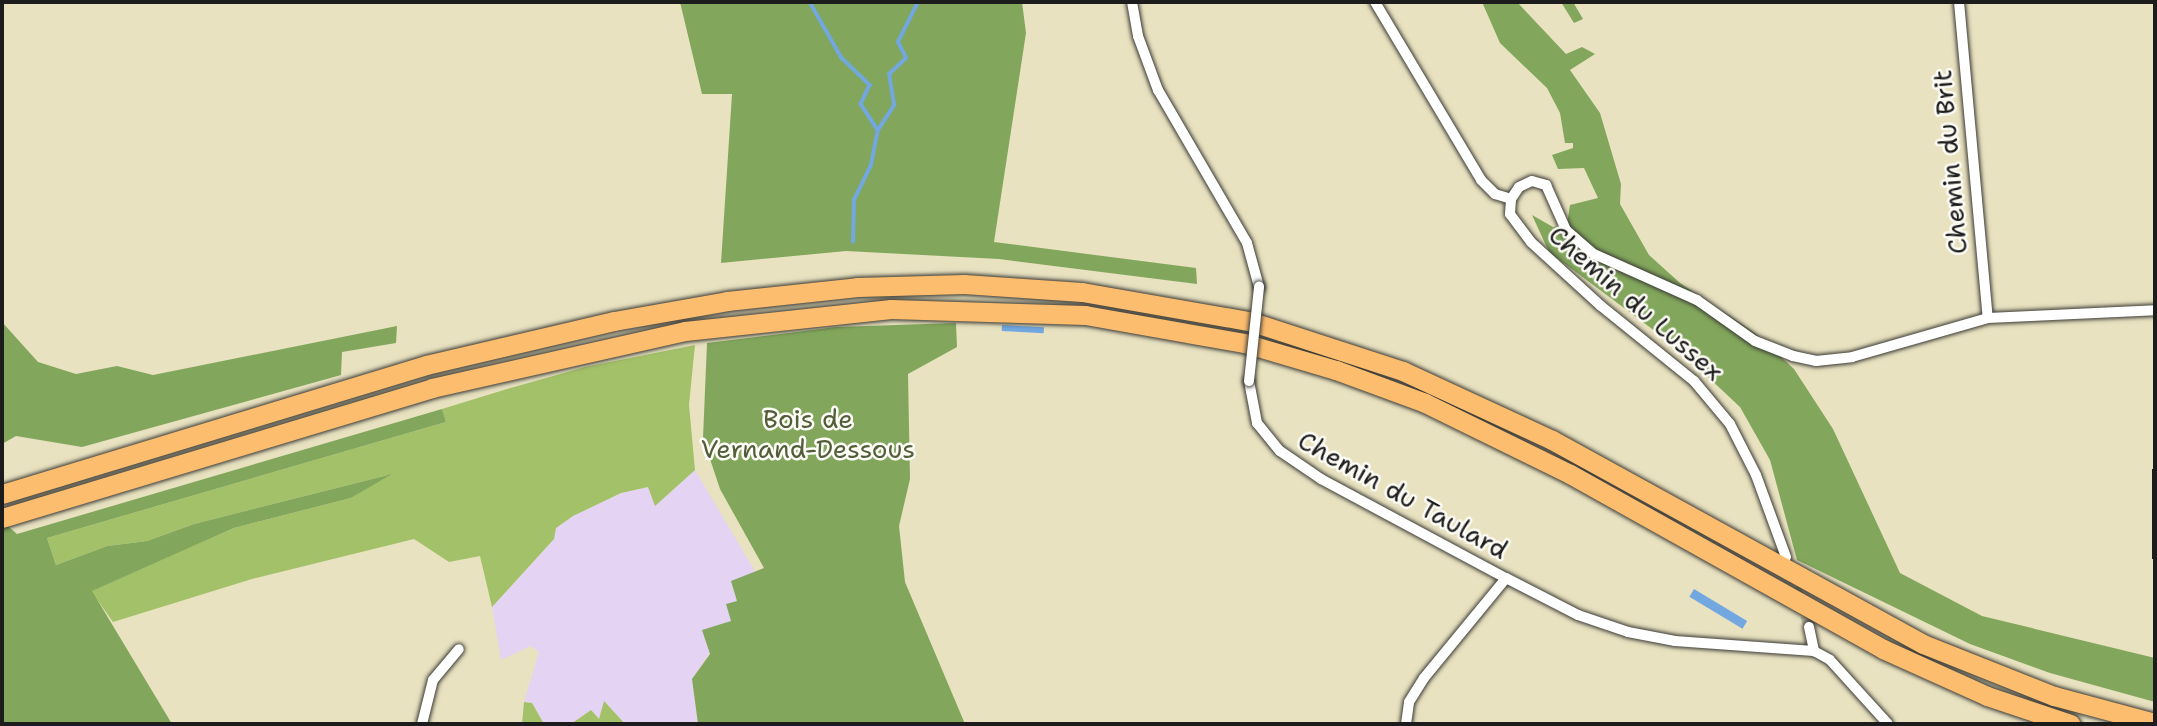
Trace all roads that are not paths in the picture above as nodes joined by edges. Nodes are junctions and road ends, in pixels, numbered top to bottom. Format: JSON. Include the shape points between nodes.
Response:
{"nodes":[{"id":1,"x":1132,"y":2,"type":"edge"},
{"id":2,"x":1375,"y":2,"type":"edge"},
{"id":3,"x":1959,"y":2,"type":"edge"},
{"id":4,"x":1511,"y":199,"type":"junction"},
{"id":5,"x":2155,"y":310,"type":"edge"},
{"id":6,"x":1988,"y":318,"type":"junction"},
{"id":7,"x":2,"y":494,"type":"edge"},
{"id":8,"x":3,"y":518,"type":"edge"},
{"id":9,"x":1786,"y":557,"type":"dead end"},
{"id":10,"x":1506,"y":578,"type":"junction"},
{"id":11,"x":1809,"y":627,"type":"tunnel mouth"},
{"id":12,"x":459,"y":649,"type":"dead end"},
{"id":13,"x":1814,"y":651,"type":"junction"},
{"id":14,"x":2155,"y":723,"type":"edge"},
{"id":15,"x":422,"y":724,"type":"edge"},
{"id":16,"x":1406,"y":724,"type":"edge"},
{"id":17,"x":1888,"y":724,"type":"edge"},
{"id":18,"x":2070,"y":724,"type":"edge"}],
"edges":[{"from":1,"to":10,"type":"street","name":"Chemin du Taulard","bridge":true,"via":[[1138,36],[1158,90],[1247,243],[1259,287],[1249,381],[1257,423],[1280,451],[1321,479]]},
{"from":2,"to":4,"type":"street","via":[[1481,180],[1495,194]]},
{"from":3,"to":6,"type":"street","name":"Chemin du Brit"},
{"from":4,"to":6,"type":"street","name":"Chemin du Lussex","via":[[1532,181],[1550,189],[1566,230],[1594,254],[1698,300],[1755,341],[1793,356],[1843,359]]},
{"from":4,"to":9,"type":"street","name":"Chemin du Lussex","via":[[1513,219],[1549,261],[1710,397],[1744,449]]},
{"from":5,"to":6,"type":"street"},
{"from":7,"to":14,"type":"highway","via":[[426,365],[689,307],[825,290],[964,284],[1082,292],[1185,307],[1372,359],[1543,435],[1923,644],[2054,696]]},
{"from":8,"to":18,"type":"highway","via":[[432,388],[565,354],[685,331],[826,313],[963,307],[1085,315],[1170,327],[1265,348],[1366,380],[1532,454],[1883,649],[1987,696]]},
{"from":10,"to":13,"type":"street","name":"Chemin du Taulard","via":[[1578,615],[1628,632],[1675,641]]},
{"from":10,"to":16,"type":"street","via":[[1424,678],[1409,702]]},
{"from":11,"to":13,"type":"street"},
{"from":12,"to":15,"type":"street","via":[[433,680]]},
{"from":13,"to":17,"type":"street","via":[[1830,660]]}]}
